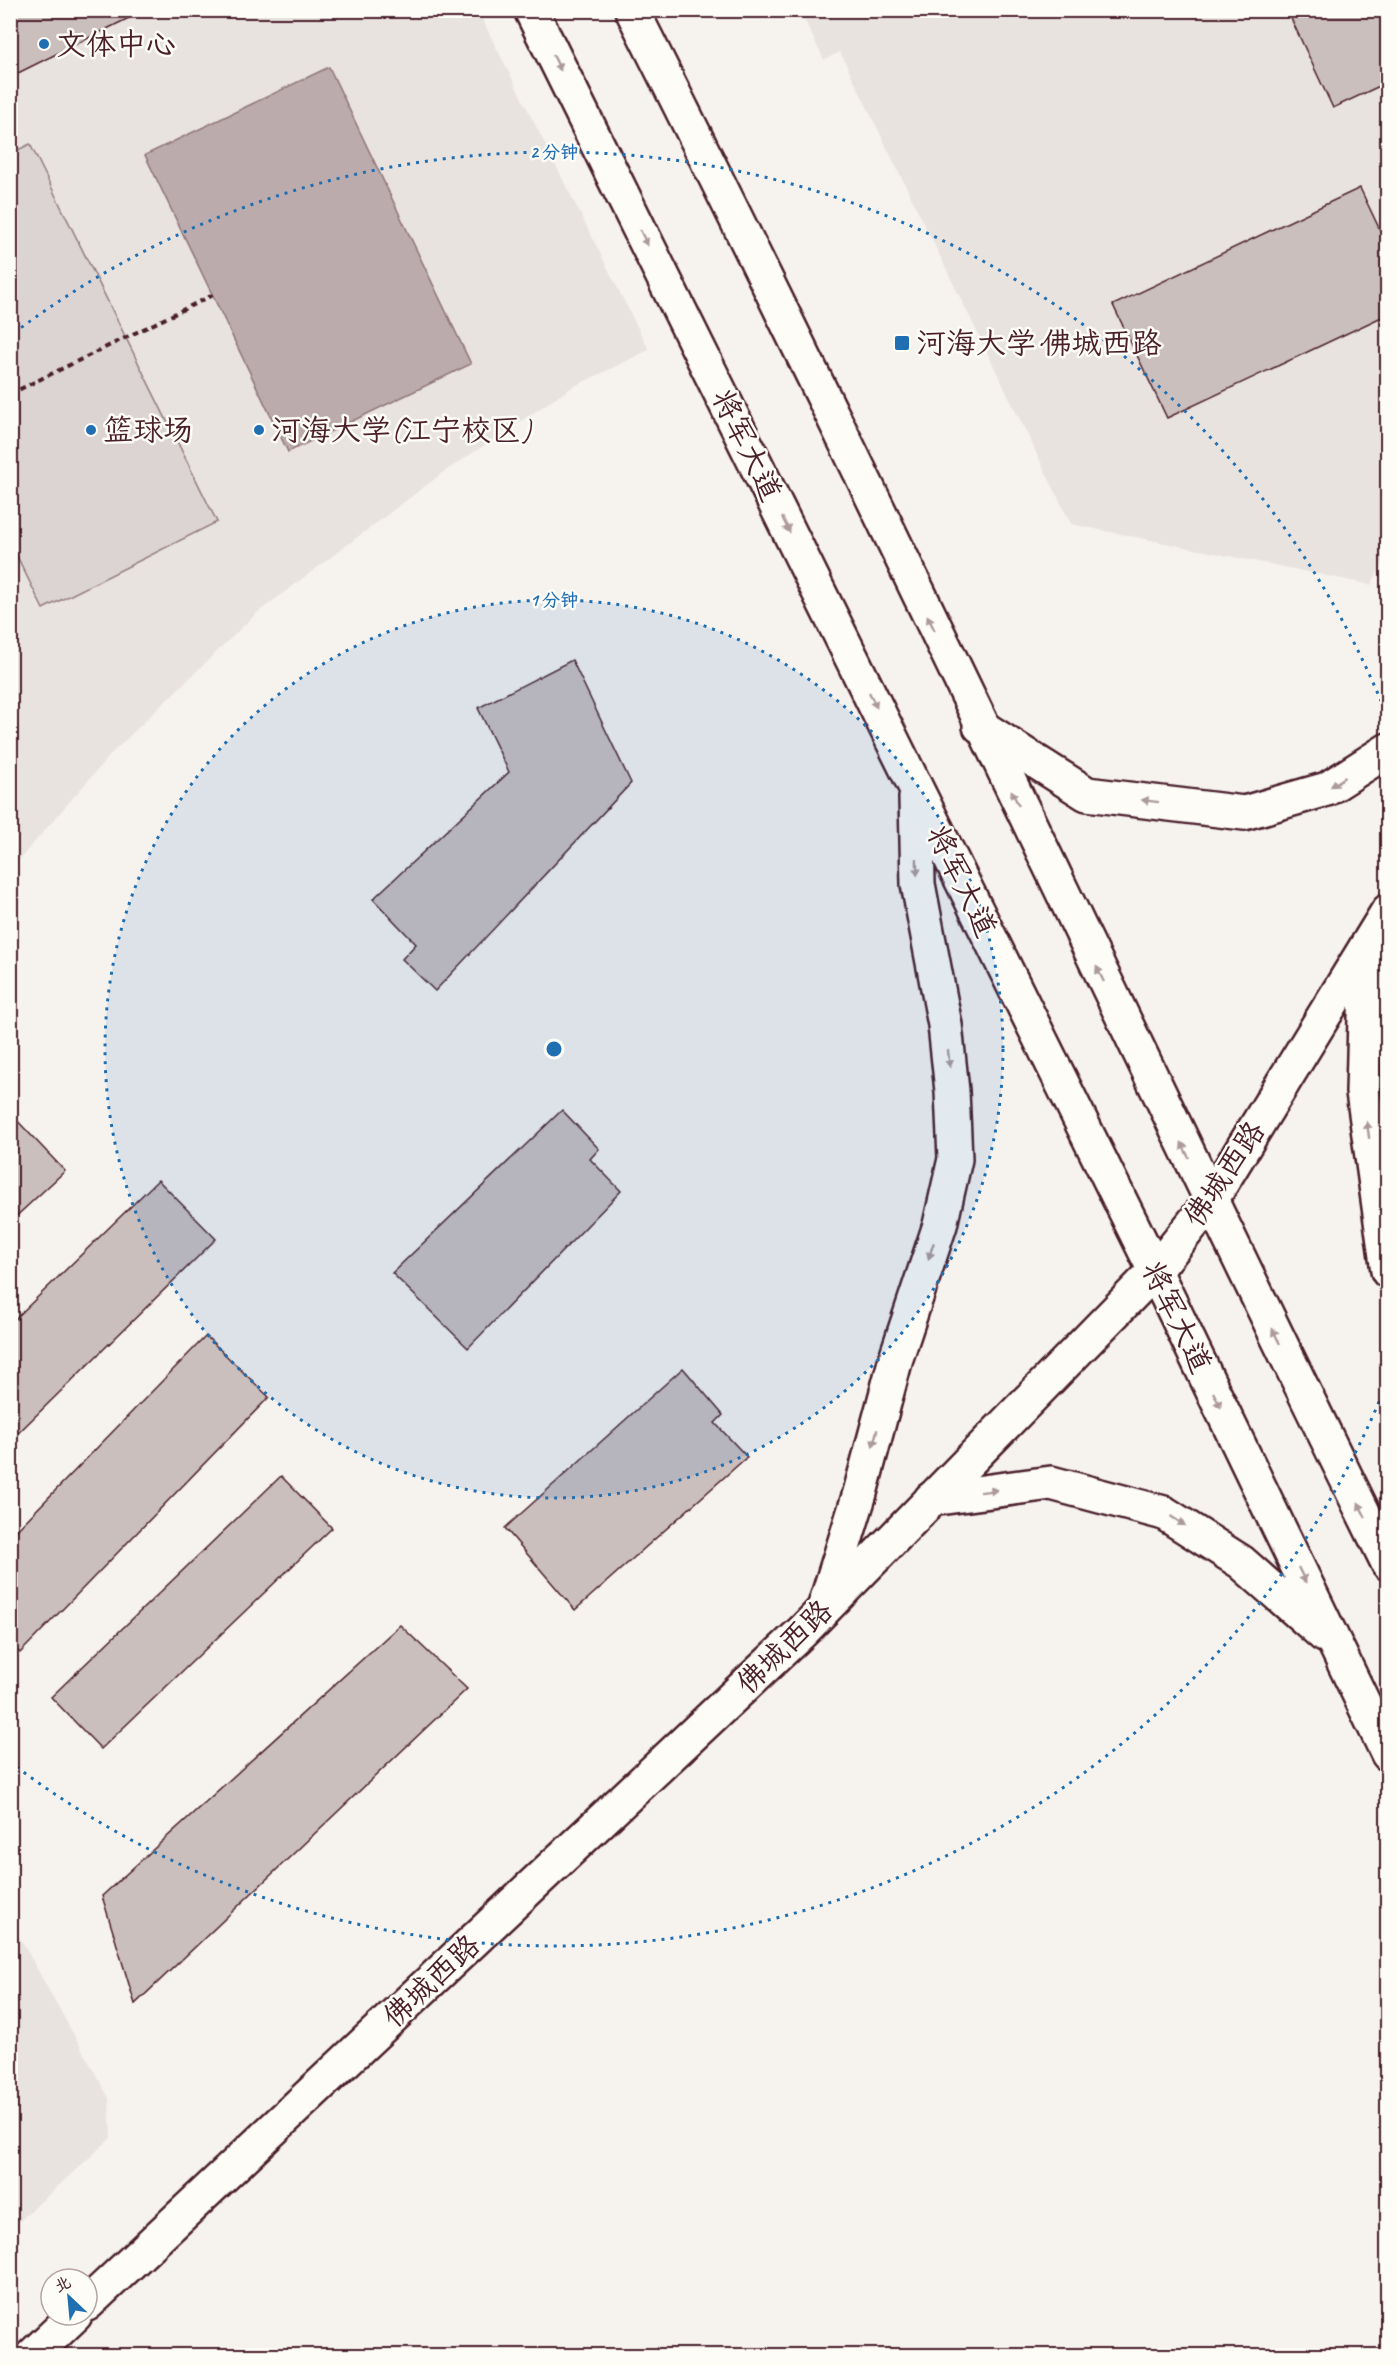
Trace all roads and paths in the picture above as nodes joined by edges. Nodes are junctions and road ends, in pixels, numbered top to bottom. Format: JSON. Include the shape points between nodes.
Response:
{"nodes":[{"id":1,"x":531,"y":10,"type":"edge"},
{"id":2,"x":632,"y":10,"type":"edge"},
{"id":3,"x":213,"y":295,"type":"dead end"},
{"id":4,"x":10,"y":394,"type":"edge"},
{"id":5,"x":980,"y":726,"type":"junction"},
{"id":6,"x":1388,"y":750,"type":"edge"},
{"id":7,"x":916,"y":788,"type":"junction"},
{"id":8,"x":1388,"y":911,"type":"edge"},
{"id":9,"x":1364,"y":953,"type":"junction"},
{"id":10,"x":1210,"y":1202,"type":"junction"},
{"id":11,"x":1155,"y":1271,"type":"junction"},
{"id":12,"x":1388,"y":1271,"type":"edge"},
{"id":13,"x":932,"y":1499,"type":"junction"},
{"id":14,"x":1388,"y":1563,"type":"edge"},
{"id":15,"x":824,"y":1610,"type":"junction"},
{"id":16,"x":1335,"y":1646,"type":"junction"},
{"id":17,"x":1388,"y":1754,"type":"edge"},
{"id":18,"x":99,"y":2293,"type":"edge"},
{"id":19,"x":62,"y":2327,"type":"edge"},
{"id":20,"x":32,"y":2355,"type":"edge"}],
"edges":[{"from":1,"to":7,"type":"main road","name":"将军大道","one_way":true},
{"from":5,"to":2,"type":"main road","one_way":true},
{"from":3,"to":4,"type":"path"},
{"from":6,"to":5,"type":"main road","one_way":true,"via":[[1327,789],[1244,813],[1088,794]]},
{"from":10,"to":5,"type":"main road","one_way":true},
{"from":7,"to":11,"type":"main road","name":"将军大道"},
{"from":7,"to":15,"type":"main road","one_way":true,"via":[[918,884],[945,1025],[955,1159],[940,1225]]},
{"from":8,"to":9,"type":"main road","name":"佛城西路"},
{"from":9,"to":10,"type":"main road","name":"佛城西路"},
{"from":12,"to":9,"type":"main road","one_way":true,"via":[[1363,1092]]},
{"from":10,"to":11,"type":"main road","name":"佛城西路"},
{"from":14,"to":10,"type":"main road","one_way":true},
{"from":11,"to":13,"type":"main road","name":"佛城西路"},
{"from":11,"to":16,"type":"main road","name":"将军大道","one_way":true},
{"from":13,"to":15,"type":"main road","name":"佛城西路"},
{"from":13,"to":16,"type":"main road","one_way":true,"via":[[1051,1484],[1164,1513],[1241,1562]]},
{"from":15,"to":18,"type":"main road","name":"佛城西路"},
{"from":16,"to":17,"type":"main road","name":"将军大道"},
{"from":19,"to":20,"type":"main road"}]}
